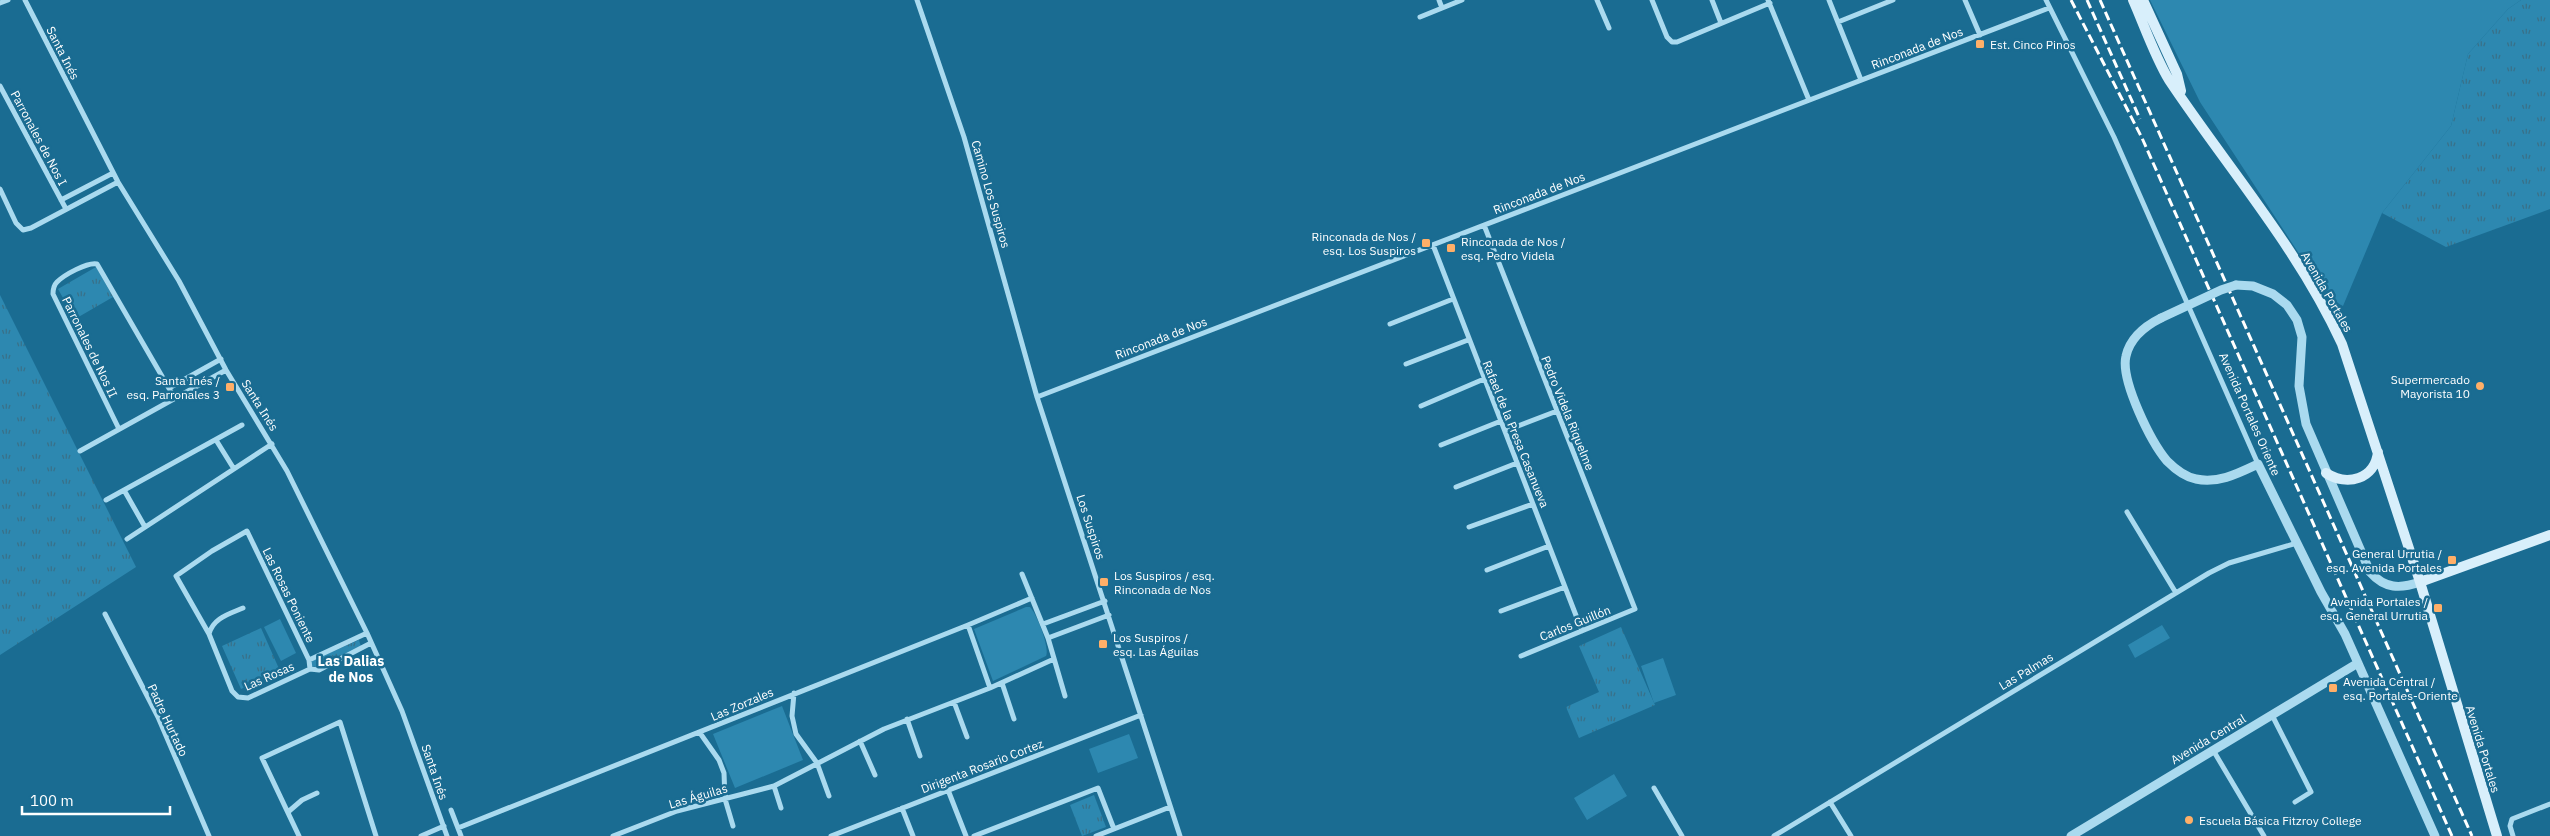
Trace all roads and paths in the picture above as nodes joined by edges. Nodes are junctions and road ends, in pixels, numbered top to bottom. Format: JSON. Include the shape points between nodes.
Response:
{"nodes":[{"id":1,"x":8,"y":0,"type":"edge"},
{"id":2,"x":25,"y":0,"type":"edge"},
{"id":3,"x":917,"y":0,"type":"edge"},
{"id":4,"x":1439,"y":0,"type":"edge"},
{"id":5,"x":1462,"y":0,"type":"edge"},
{"id":6,"x":1597,"y":0,"type":"edge"},
{"id":7,"x":1652,"y":0,"type":"edge"},
{"id":8,"x":1712,"y":0,"type":"edge"},
{"id":9,"x":1829,"y":0,"type":"edge"},
{"id":10,"x":1892,"y":0,"type":"edge"},
{"id":11,"x":1965,"y":0,"type":"edge"},
{"id":12,"x":2046,"y":0,"type":"edge"},
{"id":13,"x":2133,"y":0,"type":"edge"},
{"id":14,"x":2143,"y":0,"type":"edge"},
{"id":15,"x":1769,"y":2,"type":"edge"},
{"id":16,"x":0,"y":3,"type":"edge"},
{"id":17,"x":1442,"y":8,"type":"junction"},
{"id":18,"x":2049,"y":8,"type":"junction"},
{"id":19,"x":1420,"y":17,"type":"dead end"},
{"id":20,"x":1838,"y":22,"type":"junction"},
{"id":21,"x":1721,"y":23,"type":"junction"},
{"id":22,"x":1609,"y":28,"type":"dead end"},
{"id":23,"x":1980,"y":35,"type":"junction"},
{"id":24,"x":1861,"y":80,"type":"junction"},
{"id":25,"x":0,"y":86,"type":"edge"},
{"id":26,"x":2182,"y":95,"type":"junction"},
{"id":27,"x":1809,"y":100,"type":"junction"},
{"id":28,"x":113,"y":173,"type":"junction"},
{"id":29,"x":118,"y":182,"type":"junction"},
{"id":30,"x":0,"y":189,"type":"edge"},
{"id":31,"x":61,"y":200,"type":"junction"},
{"id":32,"x":66,"y":209,"type":"junction"},
{"id":33,"x":1484,"y":225,"type":"junction"},
{"id":34,"x":1433,"y":245,"type":"junction"},
{"id":35,"x":1453,"y":299,"type":"junction"},
{"id":36,"x":1390,"y":324,"type":"dead end"},
{"id":37,"x":1468,"y":340,"type":"junction"},
{"id":38,"x":221,"y":360,"type":"junction"},
{"id":39,"x":1406,"y":364,"type":"dead end"},
{"id":40,"x":226,"y":370,"type":"junction"},
{"id":41,"x":1484,"y":379,"type":"junction"},
{"id":42,"x":169,"y":388,"type":"junction"},
{"id":43,"x":174,"y":397,"type":"junction"},
{"id":44,"x":1037,"y":397,"type":"junction"},
{"id":45,"x":1421,"y":406,"type":"dead end"},
{"id":46,"x":1557,"y":411,"type":"junction"},
{"id":47,"x":1501,"y":421,"type":"junction"},
{"id":48,"x":242,"y":425,"type":"dead end"},
{"id":49,"x":119,"y":429,"type":"junction"},
{"id":50,"x":1505,"y":431,"type":"junction"},
{"id":51,"x":216,"y":440,"type":"junction"},
{"id":52,"x":272,"y":444,"type":"junction"},
{"id":53,"x":1442,"y":445,"type":"dead end"},
{"id":54,"x":2378,"y":448,"type":"junction"},
{"id":55,"x":80,"y":451,"type":"dead end"},
{"id":56,"x":1517,"y":463,"type":"junction"},
{"id":57,"x":2258,"y":464,"type":"junction"},
{"id":58,"x":234,"y":469,"type":"junction"},
{"id":59,"x":2326,"y":473,"type":"junction"},
{"id":60,"x":1456,"y":487,"type":"dead end"},
{"id":61,"x":124,"y":490,"type":"junction"},
{"id":62,"x":106,"y":500,"type":"dead end"},
{"id":63,"x":1534,"y":504,"type":"junction"},
{"id":64,"x":2127,"y":512,"type":"dead end"},
{"id":65,"x":145,"y":527,"type":"junction"},
{"id":66,"x":1469,"y":527,"type":"dead end"},
{"id":67,"x":2550,"y":535,"type":"edge"},
{"id":68,"x":127,"y":539,"type":"dead end"},
{"id":69,"x":2297,"y":543,"type":"junction"},
{"id":70,"x":1550,"y":546,"type":"junction"},
{"id":71,"x":1487,"y":570,"type":"dead end"},
{"id":72,"x":1022,"y":574,"type":"dead end"},
{"id":73,"x":2420,"y":582,"type":"junction"},
{"id":74,"x":1565,"y":587,"type":"junction"},
{"id":75,"x":2176,"y":593,"type":"junction"},
{"id":76,"x":1032,"y":598,"type":"junction"},
{"id":77,"x":1105,"y":601,"type":"junction"},
{"id":78,"x":243,"y":608,"type":"dead end"},
{"id":79,"x":1636,"y":609,"type":"joint"},
{"id":80,"x":1501,"y":611,"type":"dead end"},
{"id":81,"x":105,"y":614,"type":"dead end"},
{"id":82,"x":1110,"y":615,"type":"junction"},
{"id":83,"x":1043,"y":624,"type":"junction"},
{"id":84,"x":968,"y":626,"type":"junction"},
{"id":85,"x":1582,"y":630,"type":"junction"},
{"id":86,"x":367,"y":633,"type":"junction"},
{"id":87,"x":209,"y":634,"type":"junction"},
{"id":88,"x":1048,"y":638,"type":"junction"},
{"id":89,"x":372,"y":643,"type":"junction"},
{"id":90,"x":1521,"y":656,"type":"dead end"},
{"id":91,"x":1054,"y":659,"type":"junction"},
{"id":92,"x":309,"y":660,"type":"junction"},
{"id":93,"x":2358,"y":663,"type":"junction"},
{"id":94,"x":310,"y":669,"type":"junction"},
{"id":95,"x":1002,"y":683,"type":"junction"},
{"id":96,"x":990,"y":688,"type":"junction"},
{"id":97,"x":794,"y":693,"type":"junction"},
{"id":98,"x":1065,"y":696,"type":"dead end"},
{"id":99,"x":954,"y":702,"type":"junction"},
{"id":100,"x":1141,"y":715,"type":"junction"},
{"id":101,"x":2272,"y":715,"type":"junction"},
{"id":102,"x":907,"y":719,"type":"junction"},
{"id":103,"x":1014,"y":719,"type":"dead end"},
{"id":104,"x":700,"y":733,"type":"junction"},
{"id":105,"x":967,"y":737,"type":"dead end"},
{"id":106,"x":860,"y":741,"type":"junction"},
{"id":107,"x":2213,"y":750,"type":"junction"},
{"id":108,"x":920,"y":756,"type":"dead end"},
{"id":109,"x":817,"y":763,"type":"junction"},
{"id":110,"x":875,"y":775,"type":"dead end"},
{"id":111,"x":774,"y":786,"type":"junction"},
{"id":112,"x":1654,"y":788,"type":"dead end"},
{"id":113,"x":948,"y":790,"type":"junction"},
{"id":114,"x":317,"y":793,"type":"dead end"},
{"id":115,"x":829,"y":796,"type":"dead end"},
{"id":116,"x":725,"y":799,"type":"junction"},
{"id":117,"x":1830,"y":802,"type":"junction"},
{"id":118,"x":2295,"y":802,"type":"dead end"},
{"id":119,"x":2550,"y":804,"type":"edge"},
{"id":120,"x":1170,"y":807,"type":"junction"},
{"id":121,"x":781,"y":808,"type":"dead end"},
{"id":122,"x":902,"y":808,"type":"junction"},
{"id":123,"x":451,"y":810,"type":"dead end"},
{"id":124,"x":288,"y":812,"type":"junction"},
{"id":125,"x":444,"y":826,"type":"junction"},
{"id":126,"x":733,"y":826,"type":"dead end"},
{"id":127,"x":458,"y":828,"type":"junction"},
{"id":128,"x":1114,"y":829,"type":"junction"},
{"id":129,"x":629,"y":830,"type":"junction"},
{"id":130,"x":2074,"y":835,"type":"edge"},
{"id":131,"x":208,"y":836,"type":"edge"},
{"id":132,"x":299,"y":836,"type":"edge"},
{"id":133,"x":376,"y":836,"type":"edge"},
{"id":134,"x":421,"y":836,"type":"edge"},
{"id":135,"x":447,"y":836,"type":"edge"},
{"id":136,"x":461,"y":836,"type":"edge"},
{"id":137,"x":613,"y":836,"type":"edge"},
{"id":138,"x":631,"y":836,"type":"edge"},
{"id":139,"x":831,"y":836,"type":"edge"},
{"id":140,"x":913,"y":836,"type":"edge"},
{"id":141,"x":966,"y":836,"type":"edge"},
{"id":142,"x":974,"y":836,"type":"edge"},
{"id":143,"x":1096,"y":836,"type":"edge"},
{"id":144,"x":1180,"y":836,"type":"edge"},
{"id":145,"x":1682,"y":836,"type":"edge"},
{"id":146,"x":1774,"y":836,"type":"edge"},
{"id":147,"x":1851,"y":836,"type":"edge"},
{"id":148,"x":2264,"y":836,"type":"edge"},
{"id":149,"x":2436,"y":836,"type":"edge"},
{"id":150,"x":2497,"y":836,"type":"edge"},
{"id":151,"x":2513,"y":836,"type":"edge"}],
"edges":[{"from":1,"to":16,"type":"street"},
{"from":2,"to":28,"type":"street","name":"Santa Inés"},
{"from":3,"to":44,"type":"street","name":"Camino Los Suspiros","via":[[964,137]]},
{"from":4,"to":17,"type":"street"},
{"from":5,"to":17,"type":"street"},
{"from":6,"to":22,"type":"street"},
{"from":7,"to":21,"type":"street","via":[[1667,38],[1672,42]]},
{"from":8,"to":21,"type":"street"},
{"from":9,"to":20,"type":"street"},
{"from":10,"to":20,"type":"street"},
{"from":11,"to":23,"type":"street"},
{"from":12,"to":18,"type":"street","name":"Avenida Portales Oriente"},
{"from":13,"to":26,"type":"main road","name":"Avenida Portales","via":[[2169,79]]},
{"from":14,"to":26,"type":"main road","name":"Avenida Portales","via":[[2177,74]]},
{"from":15,"to":21,"type":"street"},
{"from":15,"to":27,"type":"street"},
{"from":17,"to":19,"type":"street"},
{"from":18,"to":23,"type":"street","name":"Rinconada de Nos"},
{"from":18,"to":57,"type":"street","name":"Avenida Portales Oriente","via":[[2114,137]]},
{"from":20,"to":24,"type":"street"},
{"from":23,"to":24,"type":"street","name":"Rinconada de Nos"},
{"from":24,"to":27,"type":"street","name":"Rinconada de Nos"},
{"from":25,"to":31,"type":"street","name":"Parronales de Nos I"},
{"from":26,"to":54,"type":"main road","name":"Avenida Portales","via":[[2297,263],[2329,316],[2348,357]]},
{"from":27,"to":33,"type":"street","name":"Rinconada de Nos"},
{"from":28,"to":29,"type":"street","name":"Santa Inés"},
{"from":28,"to":31,"type":"street","name":"Parronales de Nos I"},
{"from":29,"to":32,"type":"street"},
{"from":29,"to":38,"type":"street","name":"Santa Inés","via":[[179,281]]},
{"from":30,"to":32,"type":"street","via":[[16,223],[23,230]]},
{"from":31,"to":32,"type":"street","name":"Parronales de Nos I"},
{"from":33,"to":34,"type":"street","name":"Rinconada de Nos"},
{"from":33,"to":46,"type":"street","name":"Pedro Videla Riquelme"},
{"from":34,"to":35,"type":"street","name":"Rafael de la Presa Casanueva"},
{"from":34,"to":44,"type":"street","name":"Rinconada de Nos"},
{"from":35,"to":36,"type":"street"},
{"from":35,"to":37,"type":"street","name":"Rafael de la Presa Casanueva"},
{"from":37,"to":39,"type":"street"},
{"from":37,"to":41,"type":"street","name":"Rafael de la Presa Casanueva"},
{"from":38,"to":40,"type":"street","name":"Santa Inés"},
{"from":38,"to":42,"type":"street"},
{"from":40,"to":43,"type":"street"},
{"from":40,"to":52,"type":"street","name":"Santa Inés"},
{"from":41,"to":45,"type":"street"},
{"from":41,"to":47,"type":"street","name":"Rafael de la Presa Casanueva"},
{"from":42,"to":43,"type":"street","name":"Parronales de Nos II"},
{"from":42,"to":49,"type":"street","name":"Parronales de Nos II","via":[[97,264],[90,263],[56,283],[53,294]]},
{"from":43,"to":49,"type":"street"},
{"from":44,"to":77,"type":"street","name":"Los Suspiros"},
{"from":46,"to":50,"type":"street"},
{"from":46,"to":79,"type":"street","name":"Pedro Videla Riquelme"},
{"from":47,"to":50,"type":"street","name":"Rafael de la Presa Casanueva"},
{"from":47,"to":53,"type":"street"},
{"from":48,"to":51,"type":"street"},
{"from":49,"to":55,"type":"street"},
{"from":50,"to":56,"type":"street","name":"Rafael de la Presa Casanueva"},
{"from":51,"to":58,"type":"street"},
{"from":51,"to":61,"type":"street"},
{"from":52,"to":58,"type":"street"},
{"from":52,"to":86,"type":"street","name":"Santa Inés"},
{"from":54,"to":59,"type":"main road","via":[[2374,465],[2363,476],[2344,480]]},
{"from":54,"to":73,"type":"main road","name":"Avenida Portales"},
{"from":56,"to":60,"type":"street"},
{"from":56,"to":63,"type":"street","name":"Rafael de la Presa Casanueva"},
{"from":57,"to":59,"type":"street","bridge":true,"via":[[2229,476],[2204,480],[2182,473],[2161,453],[2132,396],[2124,364],[2134,337],[2144,328],[2236,285],[2253,286],[2273,294],[2287,305],[2297,320],[2302,337],[2299,375],[2302,410]]},
{"from":57,"to":69,"type":"street","name":"Avenida Portales Oriente"},
{"from":58,"to":65,"type":"street"},
{"from":59,"to":73,"type":"street","via":[[2375,578],[2396,588]]},
{"from":61,"to":62,"type":"street"},
{"from":61,"to":65,"type":"street"},
{"from":63,"to":66,"type":"street"},
{"from":63,"to":70,"type":"street","name":"Rafael de la Presa Casanueva"},
{"from":64,"to":75,"type":"street"},
{"from":65,"to":68,"type":"street"},
{"from":67,"to":73,"type":"main road"},
{"from":69,"to":75,"type":"street","name":"Las Palmas","via":[[2229,563]]},
{"from":69,"to":93,"type":"street","name":"Avenida Portales Oriente"},
{"from":70,"to":71,"type":"street"},
{"from":70,"to":74,"type":"street","name":"Rafael de la Presa Casanueva"},
{"from":72,"to":76,"type":"street"},
{"from":73,"to":150,"type":"main road","name":"Avenida Portales"},
{"from":74,"to":80,"type":"street"},
{"from":74,"to":85,"type":"street","name":"Rafael de la Presa Casanueva"},
{"from":75,"to":117,"type":"street","name":"Las Palmas"},
{"from":76,"to":83,"type":"street"},
{"from":76,"to":84,"type":"street","name":"Las Zorzales"},
{"from":77,"to":82,"type":"street","name":"Los Suspiros"},
{"from":77,"to":83,"type":"street"},
{"from":78,"to":87,"type":"street","via":[[219,618]]},
{"from":79,"to":85,"type":"street","name":"Carlos Guillón"},
{"from":81,"to":131,"type":"street","name":"Padre Hurtado","via":[[158,717]]},
{"from":82,"to":88,"type":"street"},
{"from":82,"to":100,"type":"street","name":"Los Suspiros"},
{"from":83,"to":88,"type":"street"},
{"from":84,"to":96,"type":"street"},
{"from":84,"to":97,"type":"street","name":"Las Zorzales"},
{"from":85,"to":90,"type":"street","name":"Carlos Guillón"},
{"from":86,"to":89,"type":"street","name":"Santa Inés"},
{"from":86,"to":92,"type":"street","name":"Las Rosas"},
{"from":87,"to":92,"type":"street","name":"Las Rosas Poniente","via":[[176,576],[247,531]]},
{"from":87,"to":94,"type":"street","name":"Las Rosas","via":[[232,691],[238,697],[248,698]]},
{"from":88,"to":91,"type":"street"},
{"from":89,"to":94,"type":"street","name":"Las Rosas","via":[[319,670]]},
{"from":89,"to":125,"type":"street","name":"Santa Inés","via":[[402,711]]},
{"from":91,"to":95,"type":"street","name":"Las Águilas"},
{"from":91,"to":98,"type":"street"},
{"from":92,"to":94,"type":"street","name":"Las Rosas Poniente"},
{"from":93,"to":101,"type":"street","name":"Avenida Central"},
{"from":93,"to":149,"type":"street","name":"Avenida Portales Oriente"},
{"from":95,"to":96,"type":"street","name":"Las Águilas"},
{"from":95,"to":103,"type":"street"},
{"from":96,"to":99,"type":"street","name":"Las Águilas"},
{"from":97,"to":104,"type":"street","name":"Las Zorzales"},
{"from":97,"to":109,"type":"street","via":[[794,729]]},
{"from":99,"to":102,"type":"street","name":"Las Águilas"},
{"from":99,"to":105,"type":"street"},
{"from":100,"to":113,"type":"street","name":"Dirigenta Rosario Cortez"},
{"from":100,"to":120,"type":"street","name":"Los Suspiros"},
{"from":101,"to":107,"type":"street","name":"Avenida Central"},
{"from":101,"to":118,"type":"street","via":[[2311,792]]},
{"from":102,"to":106,"type":"street","name":"Las Águilas"},
{"from":102,"to":108,"type":"street"},
{"from":104,"to":116,"type":"street","via":[[724,773]]},
{"from":104,"to":127,"type":"street","name":"Las Zorzales"},
{"from":106,"to":109,"type":"street","name":"Las Águilas"},
{"from":106,"to":110,"type":"street"},
{"from":107,"to":130,"type":"street","name":"Avenida Central"},
{"from":107,"to":148,"type":"street"},
{"from":109,"to":111,"type":"street","name":"Las Águilas"},
{"from":109,"to":115,"type":"street"},
{"from":111,"to":116,"type":"street","name":"Las Águilas"},
{"from":111,"to":121,"type":"street"},
{"from":112,"to":145,"type":"street"},
{"from":113,"to":122,"type":"street","name":"Dirigenta Rosario Cortez"},
{"from":113,"to":141,"type":"street"},
{"from":114,"to":124,"type":"street"},
{"from":116,"to":126,"type":"street"},
{"from":116,"to":129,"type":"street","name":"Las Águilas","via":[[677,811]]},
{"from":117,"to":146,"type":"street","name":"Las Palmas"},
{"from":117,"to":147,"type":"street"},
{"from":119,"to":151,"type":"street","via":[[2514,817],[2510,821]]},
{"from":120,"to":128,"type":"street"},
{"from":120,"to":144,"type":"street","name":"Los Suspiros"},
{"from":122,"to":139,"type":"street","name":"Dirigenta Rosario Cortez"},
{"from":122,"to":140,"type":"street"},
{"from":123,"to":127,"type":"street","name":"Santa Inés"},
{"from":124,"to":132,"type":"street"},
{"from":124,"to":133,"type":"street","via":[[262,758],[340,722]]},
{"from":125,"to":134,"type":"street"},
{"from":125,"to":135,"type":"street","name":"Santa Inés"},
{"from":127,"to":136,"type":"street","name":"Santa Inés"},
{"from":128,"to":142,"type":"street","via":[[1098,788]]},
{"from":128,"to":143,"type":"street"},
{"from":129,"to":137,"type":"street","name":"Las Águilas"},
{"from":129,"to":138,"type":"street"}]}
